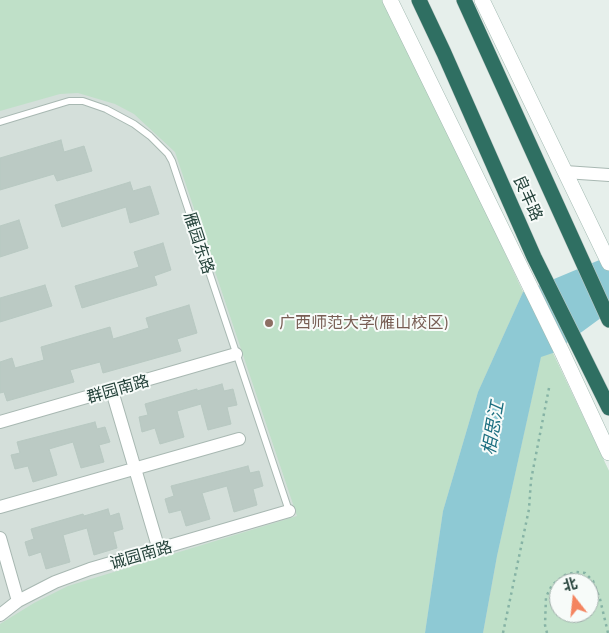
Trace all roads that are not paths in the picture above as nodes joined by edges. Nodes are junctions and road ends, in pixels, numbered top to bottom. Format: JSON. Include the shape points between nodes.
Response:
{"nodes":[{"id":1,"x":390,"y":0,"type":"edge"},
{"id":2,"x":419,"y":0,"type":"edge"},
{"id":3,"x":464,"y":0,"type":"edge"},
{"id":4,"x":482,"y":0,"type":"edge"},
{"id":5,"x":0,"y":122,"type":"edge"},
{"id":6,"x":566,"y":172,"type":"junction"},
{"id":7,"x":609,"y":175,"type":"edge"},
{"id":8,"x":609,"y":262,"type":"edge"},
{"id":9,"x":609,"y":320,"type":"edge"},
{"id":10,"x":236,"y":354,"type":"junction"},
{"id":11,"x":112,"y":391,"type":"junction"},
{"id":12,"x":609,"y":408,"type":"edge"},
{"id":13,"x":0,"y":422,"type":"edge"},
{"id":14,"x":239,"y":439,"type":"dead end"},
{"id":15,"x":609,"y":454,"type":"edge"},
{"id":16,"x":135,"y":469,"type":"junction"},
{"id":17,"x":0,"y":508,"type":"edge"},
{"id":18,"x":289,"y":511,"type":"joint"},
{"id":19,"x":0,"y":538,"type":"edge"},
{"id":20,"x":159,"y":550,"type":"junction"},
{"id":21,"x":18,"y":601,"type":"junction"},
{"id":22,"x":0,"y":614,"type":"edge"}],
"edges":[{"from":1,"to":15,"type":"street"},
{"from":2,"to":12,"type":"highway","name":"良丰路","via":[[534,257]]},
{"from":3,"to":9,"type":"highway","name":"良丰路"},
{"from":4,"to":6,"type":"street"},
{"from":5,"to":10,"type":"lane","name":"雁园东路","via":[[69,101],[83,101],[134,124],[164,149],[172,161]]},
{"from":6,"to":7,"type":"street"},
{"from":6,"to":8,"type":"street"},
{"from":10,"to":11,"type":"street","name":"群园南路"},
{"from":10,"to":18,"type":"lane","name":"雁园东路"},
{"from":11,"to":13,"type":"street","name":"群园南路"},
{"from":11,"to":16,"type":"street"},
{"from":14,"to":16,"type":"street"},
{"from":16,"to":17,"type":"street"},
{"from":16,"to":20,"type":"street"},
{"from":18,"to":20,"type":"street","name":"诚园南路"},
{"from":19,"to":21,"type":"street"},
{"from":20,"to":21,"type":"street","name":"诚园南路","via":[[90,569]]},
{"from":21,"to":22,"type":"street","name":"诚园南路"}]}
